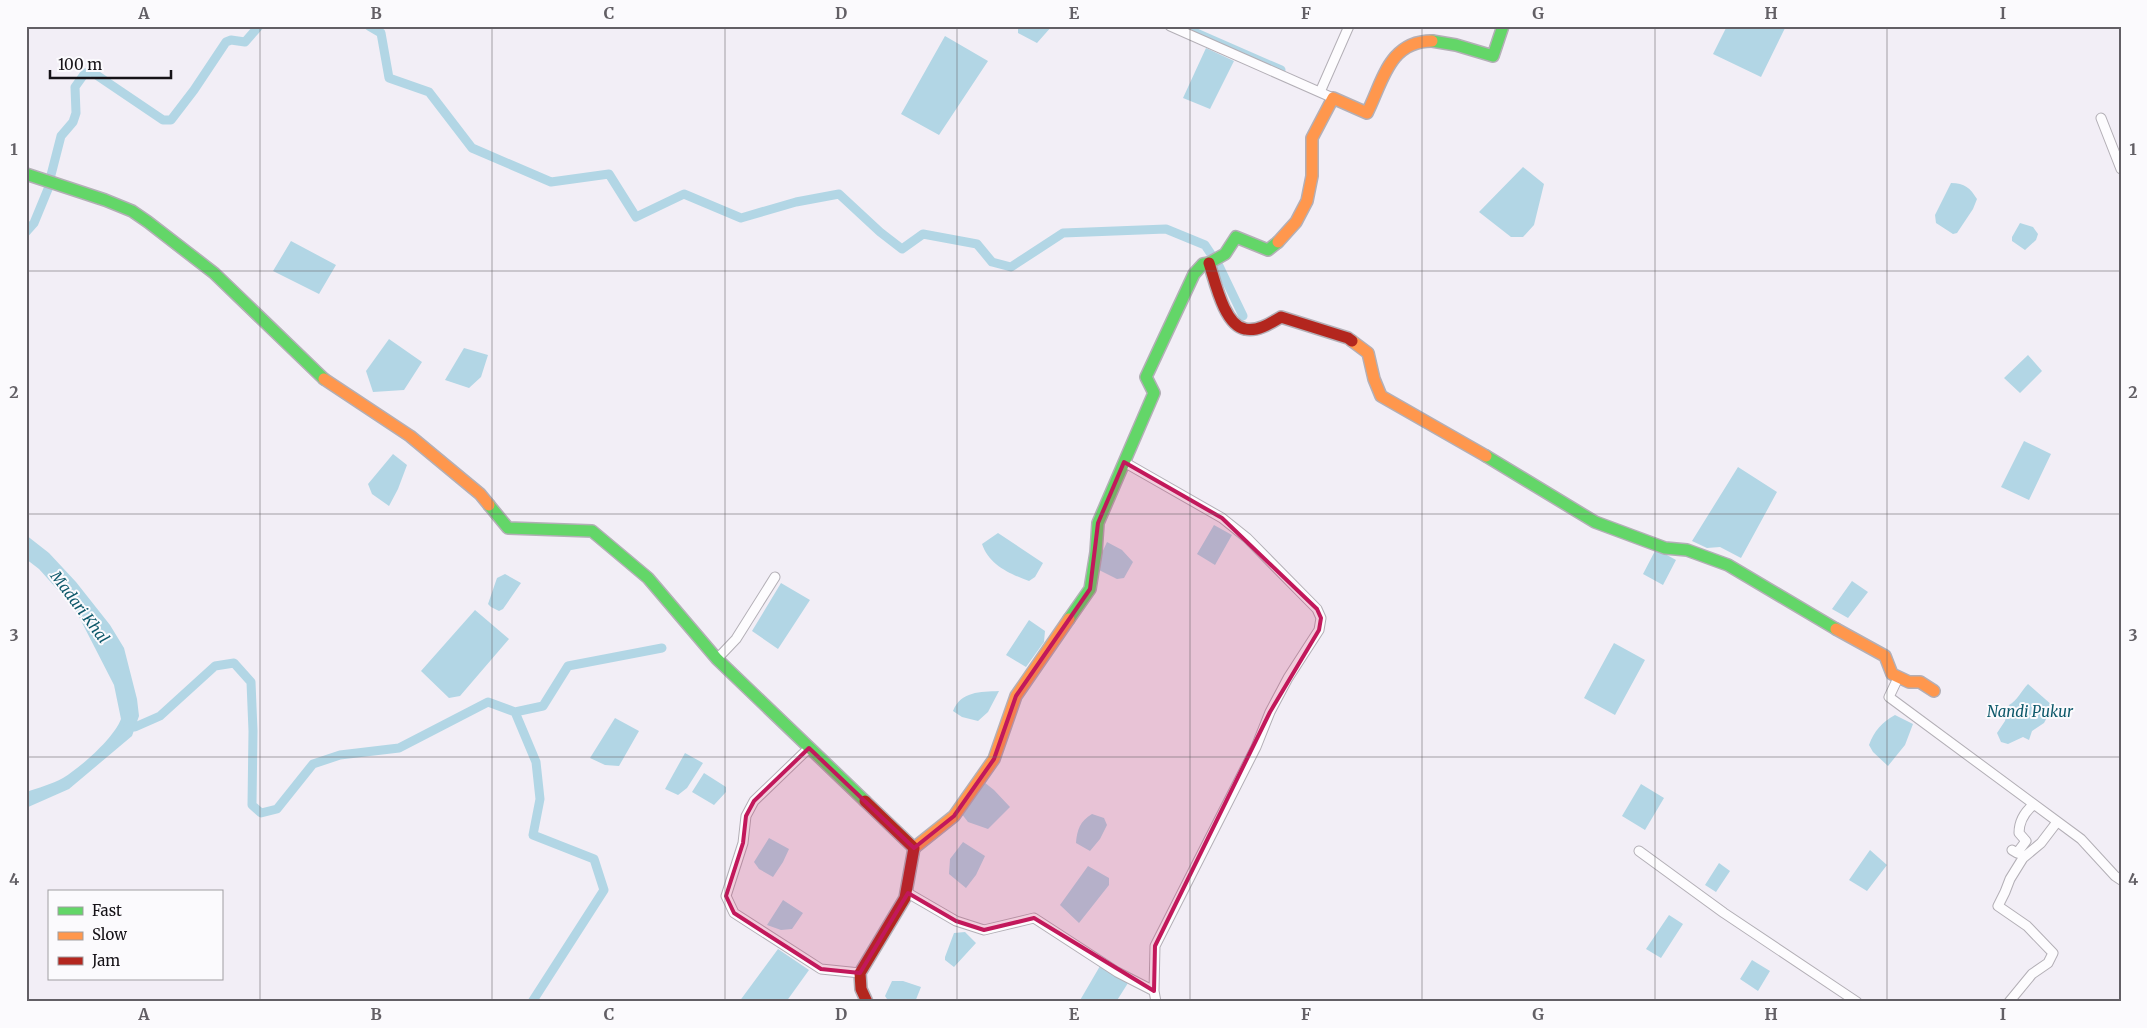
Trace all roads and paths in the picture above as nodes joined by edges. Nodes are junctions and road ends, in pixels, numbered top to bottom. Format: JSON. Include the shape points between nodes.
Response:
{"nodes":[{"id":1,"x":1170,"y":26,"type":"edge"},
{"id":2,"x":1349,"y":26,"type":"edge"},
{"id":3,"x":1503,"y":26,"type":"edge"},
{"id":4,"x":1320,"y":92,"type":"junction"},
{"id":5,"x":1333,"y":98,"type":"junction"},
{"id":6,"x":2101,"y":118,"type":"dead end"},
{"id":7,"x":2121,"y":169,"type":"edge"},
{"id":8,"x":26,"y":174,"type":"edge"},
{"id":9,"x":1210,"y":263,"type":"junction"},
{"id":10,"x":1124,"y":462,"type":"junction"},
{"id":11,"x":775,"y":577,"type":"dead end"},
{"id":12,"x":717,"y":659,"type":"junction"},
{"id":13,"x":1898,"y":678,"type":"junction"},
{"id":14,"x":1934,"y":691,"type":"dead end"},
{"id":15,"x":809,"y":748,"type":"junction"},
{"id":16,"x":2034,"y":805,"type":"junction"},
{"id":17,"x":2057,"y":822,"type":"junction"},
{"id":18,"x":914,"y":848,"type":"junction"},
{"id":19,"x":2012,"y":850,"type":"dead end"},
{"id":20,"x":1639,"y":852,"type":"dead end"},
{"id":21,"x":2121,"y":880,"type":"edge"},
{"id":22,"x":906,"y":892,"type":"junction"},
{"id":23,"x":860,"y":973,"type":"junction"},
{"id":24,"x":1154,"y":991,"type":"junction"},
{"id":25,"x":867,"y":1002,"type":"edge"},
{"id":26,"x":1156,"y":1002,"type":"edge"},
{"id":27,"x":1857,"y":1002,"type":"edge"},
{"id":28,"x":2009,"y":1002,"type":"edge"}],
"edges":[{"from":1,"to":4,"type":"street"},
{"from":2,"to":4,"type":"street"},
{"from":3,"to":5,"type":"street","via":[[1493,56],[1438,40],[1414,41],[1397,54],[1368,113]]},
{"from":4,"to":5,"type":"street"},
{"from":5,"to":9,"type":"street","via":[[1311,141],[1310,196],[1287,236],[1268,250],[1236,237],[1225,254]]},
{"from":6,"to":7,"type":"street"},
{"from":8,"to":12,"type":"street","via":[[105,200],[132,211],[148,222],[214,273],[322,378],[410,436],[480,494],[508,528],[592,531],[648,578]]},
{"from":9,"to":10,"type":"street","via":[[1203,264],[1194,274],[1146,377],[1154,393]]},
{"from":9,"to":13,"type":"street","via":[[1230,320],[1238,327],[1245,330],[1260,328],[1281,317],[1348,338],[1368,352],[1381,396],[1595,522],[1664,548],[1686,550],[1728,565],[1885,656],[1892,674]]},
{"from":10,"to":18,"type":"street","via":[[1098,522],[1090,589],[1016,696],[994,759],[954,816]]},
{"from":10,"to":24,"type":"street","via":[[1222,518],[1247,538],[1321,618],[1320,630],[1270,712],[1256,747],[1157,942]]},
{"from":11,"to":12,"type":"street","via":[[736,639]]},
{"from":12,"to":15,"type":"street"},
{"from":13,"to":14,"type":"street","via":[[1920,682]]},
{"from":13,"to":16,"type":"street","via":[[1889,697]]},
{"from":15,"to":18,"type":"street"},
{"from":15,"to":23,"type":"street","via":[[750,808],[726,896],[734,913],[821,969]]},
{"from":16,"to":17,"type":"street"},
{"from":16,"to":19,"type":"street","via":[[2019,826],[2019,833],[2026,841],[2017,853]]},
{"from":17,"to":21,"type":"street","via":[[2081,839]]},
{"from":17,"to":28,"type":"street","via":[[2041,843],[2023,858],[1998,906],[2027,926],[2053,953]]},
{"from":18,"to":22,"type":"street"},
{"from":20,"to":27,"type":"street"},
{"from":22,"to":23,"type":"street"},
{"from":22,"to":24,"type":"street","via":[[956,921],[984,930],[1034,918],[1117,972]]},
{"from":23,"to":25,"type":"street","via":[[861,989]]},
{"from":24,"to":26,"type":"street"}]}
